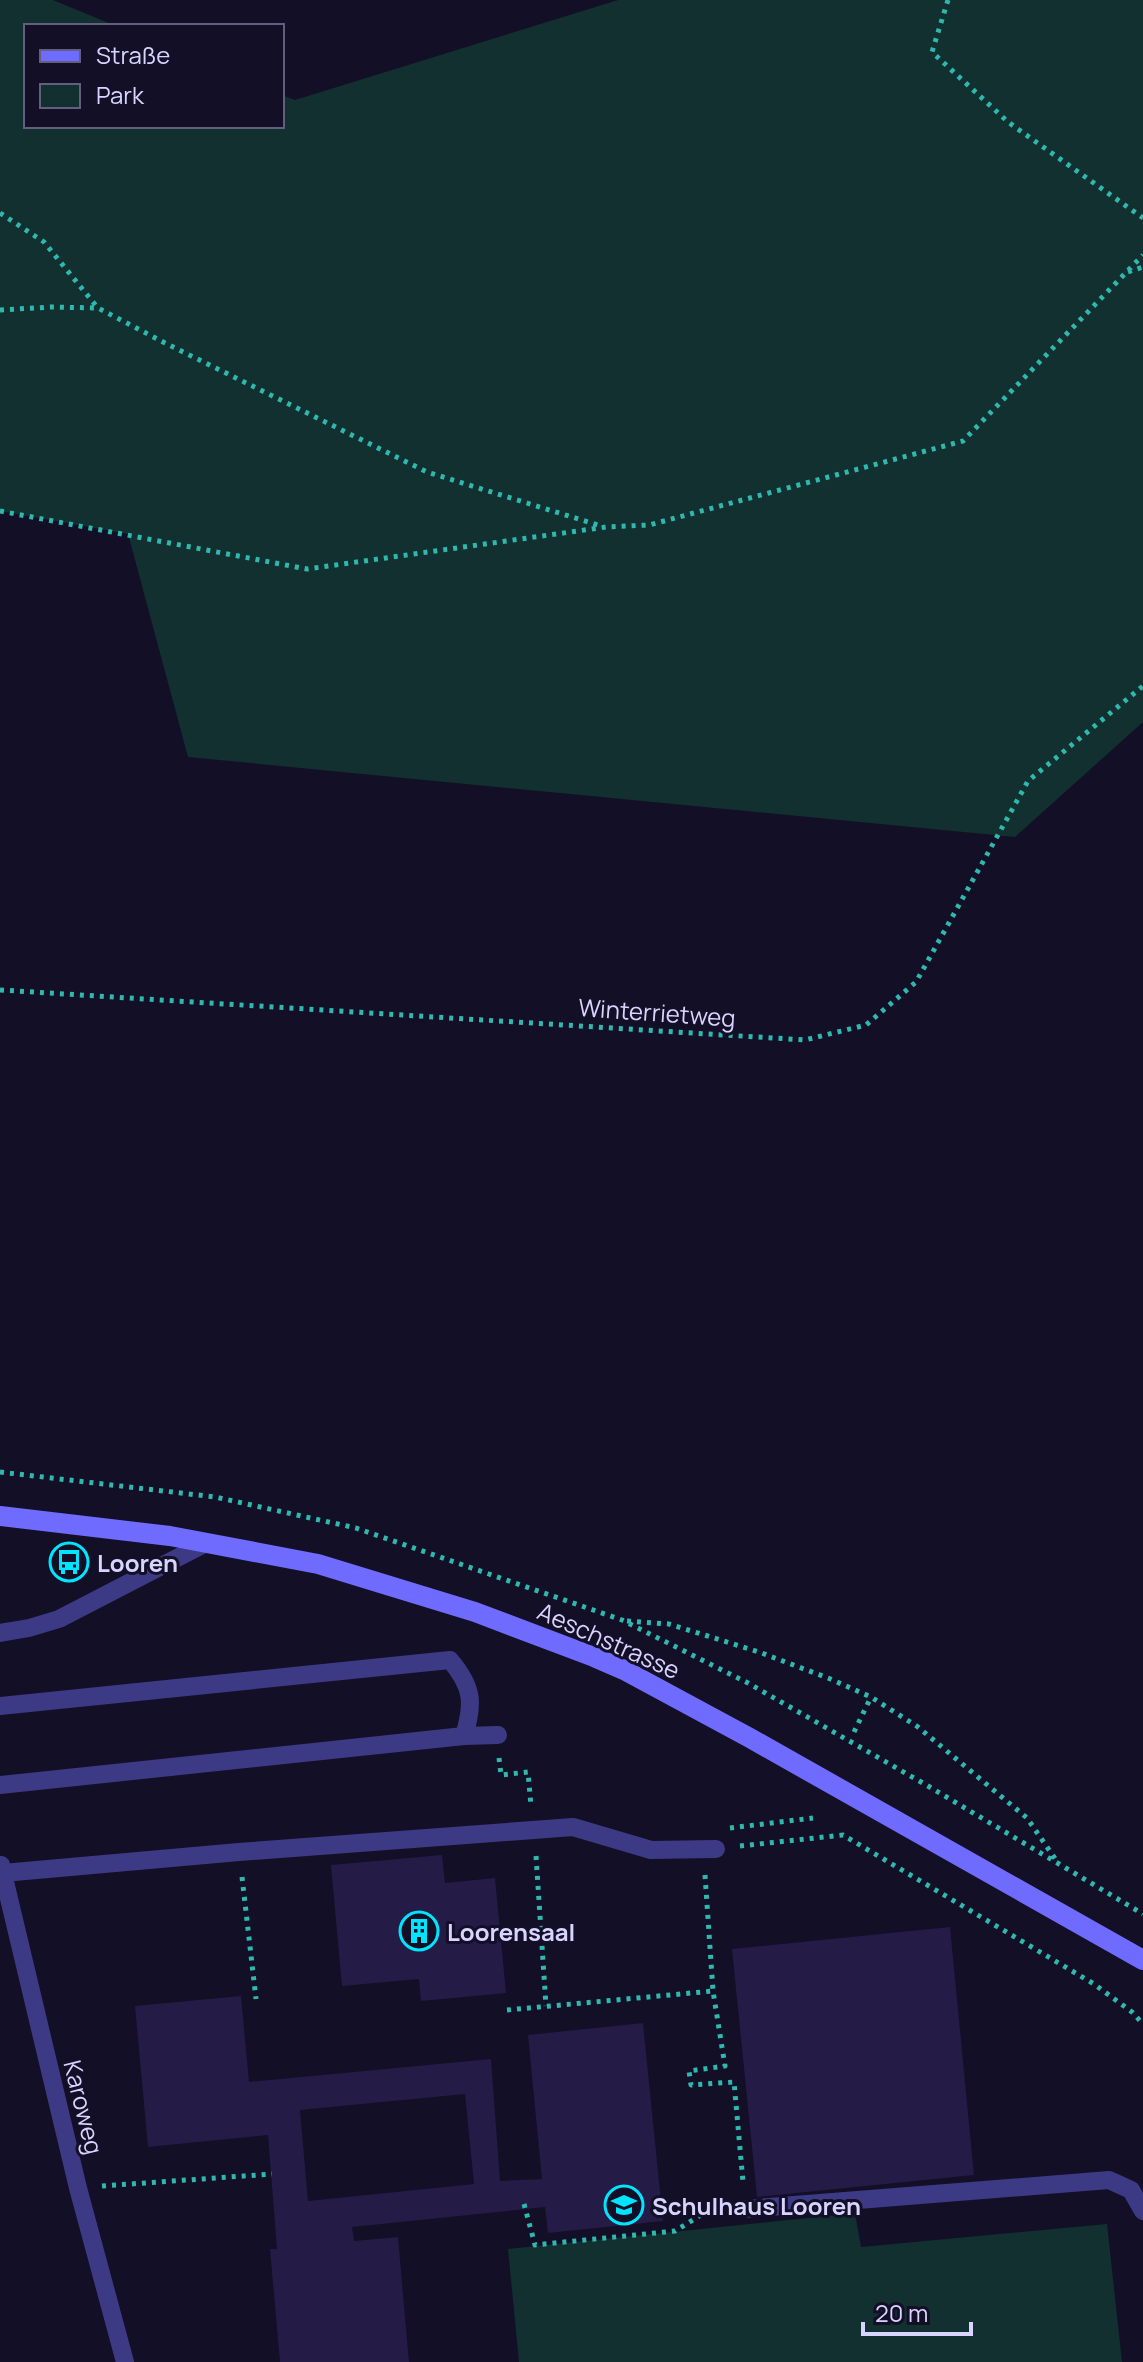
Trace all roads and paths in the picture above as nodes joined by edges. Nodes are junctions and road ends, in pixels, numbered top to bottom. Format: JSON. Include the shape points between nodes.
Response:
{"nodes":[{"id":1,"x":948,"y":0,"type":"edge"},
{"id":2,"x":0,"y":213,"type":"edge"},
{"id":3,"x":1143,"y":218,"type":"edge"},
{"id":4,"x":1143,"y":255,"type":"edge"},
{"id":5,"x":1143,"y":267,"type":"edge"},
{"id":6,"x":1127,"y":273,"type":"junction"},
{"id":7,"x":98,"y":308,"type":"junction"},
{"id":8,"x":0,"y":310,"type":"edge"},
{"id":9,"x":0,"y":511,"type":"edge"},
{"id":10,"x":606,"y":527,"type":"junction"},
{"id":11,"x":1143,"y":686,"type":"edge"},
{"id":12,"x":0,"y":990,"type":"edge"},
{"id":13,"x":0,"y":1516,"type":"edge"},
{"id":14,"x":206,"y":1543,"type":"junction"},
{"id":15,"x":622,"y":1620,"type":"dead end"},
{"id":16,"x":0,"y":1633,"type":"edge"},
{"id":17,"x":871,"y":1697,"type":"junction"},
{"id":18,"x":0,"y":1706,"type":"edge"},
{"id":19,"x":854,"y":1732,"type":"dead end"},
{"id":20,"x":498,"y":1735,"type":"dead end"},
{"id":21,"x":464,"y":1736,"type":"junction"},
{"id":22,"x":499,"y":1759,"type":"dead end"},
{"id":23,"x":0,"y":1785,"type":"edge"},
{"id":24,"x":813,"y":1818,"type":"dead end"},
{"id":25,"x":729,"y":1828,"type":"dead end"},
{"id":26,"x":534,"y":1831,"type":"junction"},
{"id":27,"x":710,"y":1850,"type":"junction"},
{"id":28,"x":239,"y":1852,"type":"junction"},
{"id":29,"x":1,"y":1868,"type":"edge"},
{"id":30,"x":1143,"y":1914,"type":"edge"},
{"id":31,"x":1143,"y":1960,"type":"edge"},
{"id":32,"x":713,"y":1991,"type":"junction"},
{"id":33,"x":256,"y":1999,"type":"dead end"},
{"id":34,"x":546,"y":2006,"type":"junction"},
{"id":35,"x":507,"y":2010,"type":"dead end"},
{"id":36,"x":1143,"y":2024,"type":"edge"},
{"id":37,"x":272,"y":2174,"type":"dead end"},
{"id":38,"x":78,"y":2188,"type":"junction"},
{"id":39,"x":524,"y":2204,"type":"dead end"},
{"id":40,"x":745,"y":2209,"type":"junction"},
{"id":41,"x":1143,"y":2211,"type":"edge"},
{"id":42,"x":125,"y":2362,"type":"edge"}],
"edges":[{"from":1,"to":3,"type":"path","via":[[932,52],[1008,122]]},
{"from":2,"to":7,"type":"path","via":[[44,242]]},
{"from":4,"to":6,"type":"path"},
{"from":5,"to":6,"type":"path"},
{"from":6,"to":10,"type":"path","via":[[963,441],[649,525]]},
{"from":7,"to":8,"type":"path"},
{"from":7,"to":10,"type":"path","via":[[427,472]]},
{"from":9,"to":10,"type":"path","via":[[307,569]]},
{"from":11,"to":12,"type":"path","name":"Winterrietweg","via":[[1028,781],[916,982],[866,1025],[805,1040]]},
{"from":13,"to":14,"type":"main road","name":"Aeschstrasse"},
{"from":14,"to":16,"type":"lane","via":[[59,1619]]},
{"from":14,"to":31,"type":"main road","name":"Aeschstrasse","via":[[318,1564],[475,1612],[624,1670]]},
{"from":15,"to":17,"type":"path","via":[[669,1624],[759,1652]]},
{"from":17,"to":19,"type":"path"},
{"from":17,"to":30,"type":"path","via":[[918,1727],[1027,1818],[1058,1863]]},
{"from":18,"to":21,"type":"lane","via":[[450,1660],[466,1678],[471,1713]]},
{"from":20,"to":21,"type":"lane"},
{"from":21,"to":23,"type":"lane"},
{"from":22,"to":26,"type":"path","via":[[501,1775],[528,1772]]},
{"from":24,"to":25,"type":"path"},
{"from":26,"to":27,"type":"lane","via":[[573,1827],[651,1850]]},
{"from":26,"to":28,"type":"lane"},
{"from":26,"to":34,"type":"path"},
{"from":27,"to":32,"type":"path"},
{"from":27,"to":36,"type":"path","via":[[843,1835],[1094,1984]]},
{"from":28,"to":29,"type":"lane"},
{"from":28,"to":33,"type":"path"},
{"from":29,"to":38,"type":"lane","name":"Karoweg"},
{"from":32,"to":34,"type":"path"},
{"from":32,"to":40,"type":"path","via":[[725,2066],[689,2071],[691,2085],[734,2082]]},
{"from":34,"to":35,"type":"path"},
{"from":37,"to":38,"type":"path"},
{"from":38,"to":42,"type":"lane","name":"Karoweg"},
{"from":39,"to":40,"type":"path","via":[[535,2245],[675,2231],[701,2215]]},
{"from":40,"to":41,"type":"lane","via":[[1109,2180],[1131,2190]]}]}
